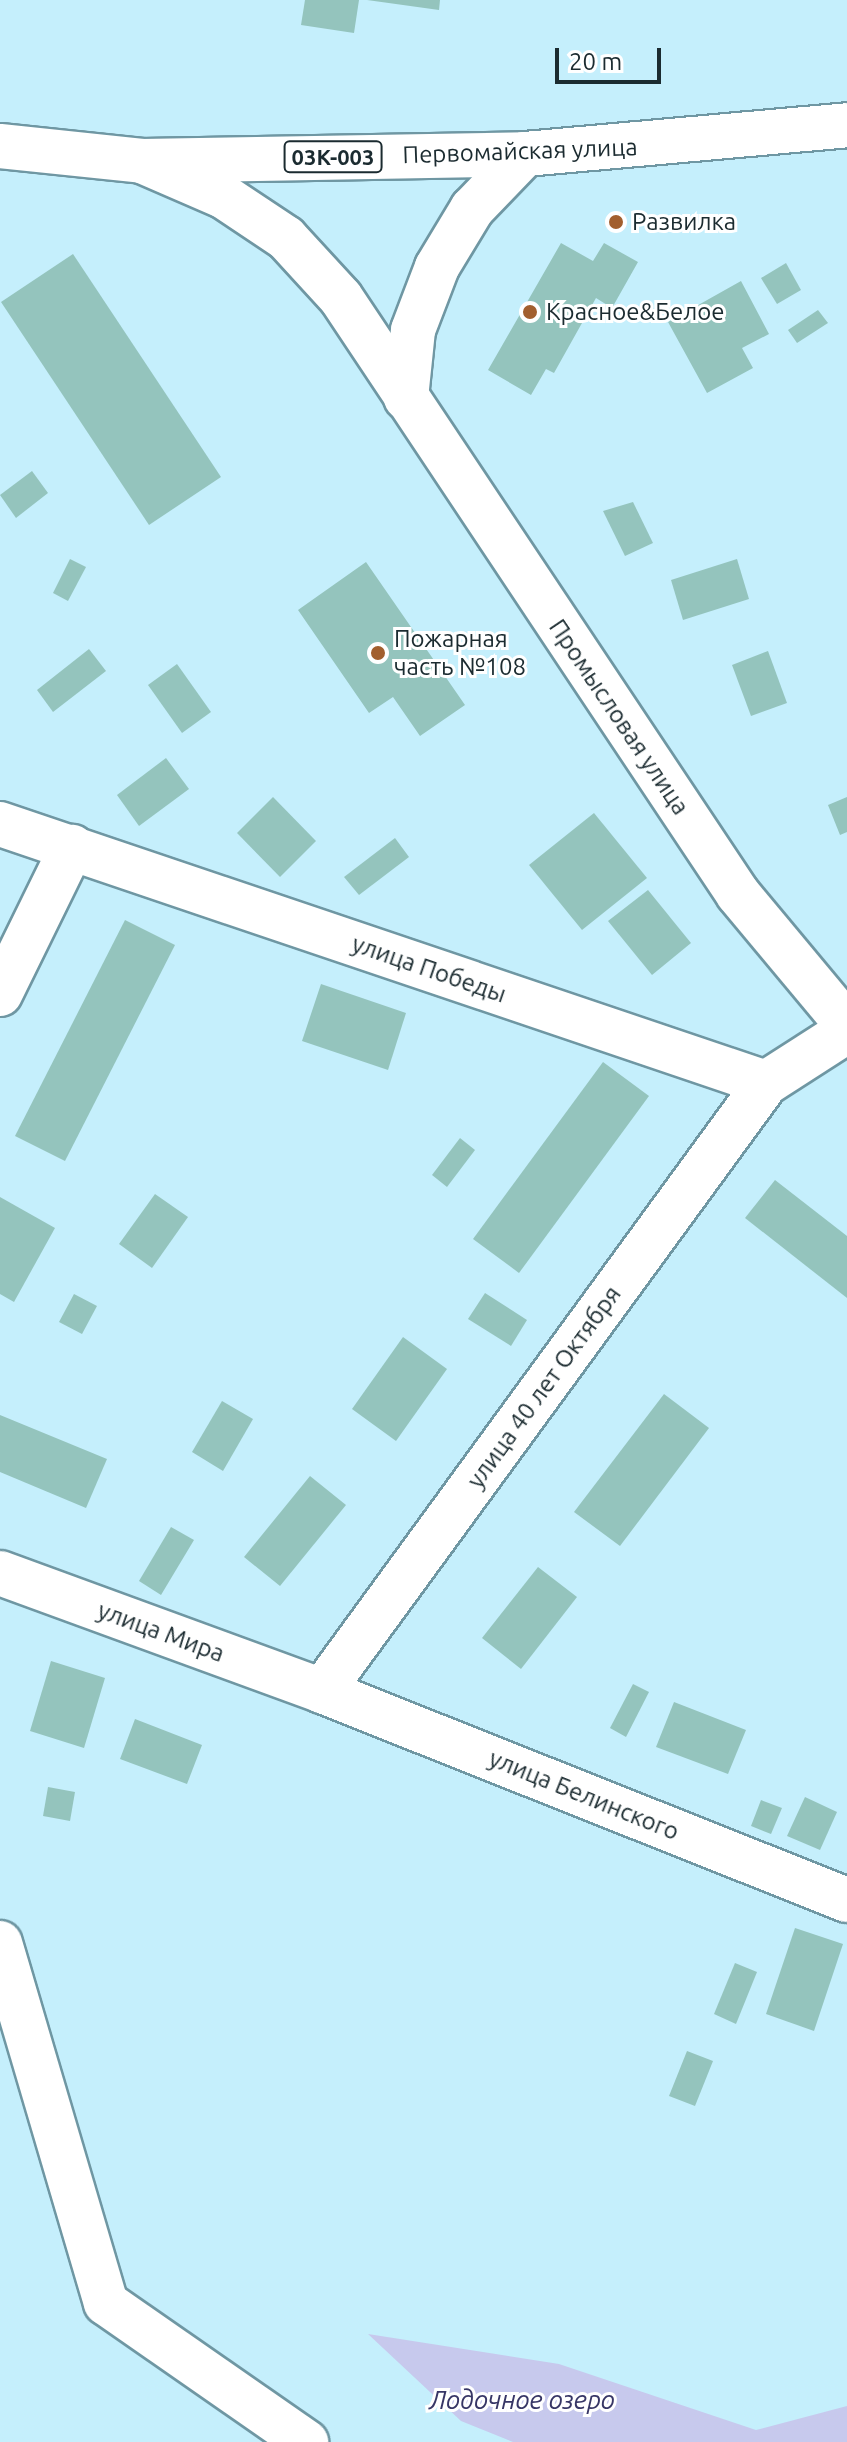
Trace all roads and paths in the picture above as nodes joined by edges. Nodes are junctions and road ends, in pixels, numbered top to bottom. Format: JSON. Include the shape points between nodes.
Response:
{"nodes":[{"id":1,"x":847,"y":125,"type":"edge"},
{"id":2,"x":0,"y":146,"type":"edge"},
{"id":3,"x":525,"y":154,"type":"junction"},
{"id":4,"x":142,"y":161,"type":"junction"},
{"id":5,"x":406,"y":398,"type":"junction"},
{"id":6,"x":0,"y":824,"type":"edge"},
{"id":7,"x":72,"y":847,"type":"junction"},
{"id":8,"x":0,"y":994,"type":"edge"},
{"id":9,"x":847,"y":1028,"type":"edge"},
{"id":10,"x":766,"y":1083,"type":"junction"},
{"id":11,"x":0,"y":1573,"type":"edge"},
{"id":12,"x":322,"y":1691,"type":"junction"},
{"id":13,"x":847,"y":1900,"type":"edge"},
{"id":14,"x":0,"y":1943,"type":"edge"},
{"id":15,"x":306,"y":2442,"type":"edge"}],
"edges":[{"from":1,"to":3,"type":"street","name":"Первомайская улица","number":"03К-003"},
{"from":2,"to":4,"type":"street","name":"Первомайская улица","number":"03К-003"},
{"from":3,"to":4,"type":"street","name":"Первомайская улица","number":"03К-003"},
{"from":3,"to":5,"type":"street","via":[[472,209],[437,267],[413,330]]},
{"from":4,"to":5,"type":"street","name":"Промысловая улица","via":[[223,196],[286,238],[341,298]]},
{"from":5,"to":9,"type":"street","name":"Промысловая улица","via":[[738,894]]},
{"from":6,"to":7,"type":"street","name":"улица Победы"},
{"from":7,"to":8,"type":"street"},
{"from":7,"to":10,"type":"street","name":"улица Победы"},
{"from":9,"to":10,"type":"street"},
{"from":10,"to":12,"type":"street","name":"улица 40 лет Октября"},
{"from":11,"to":12,"type":"street","name":"улица Мира"},
{"from":12,"to":13,"type":"street","name":"улица Белинского"},
{"from":14,"to":15,"type":"street","via":[[106,2303]]}]}
